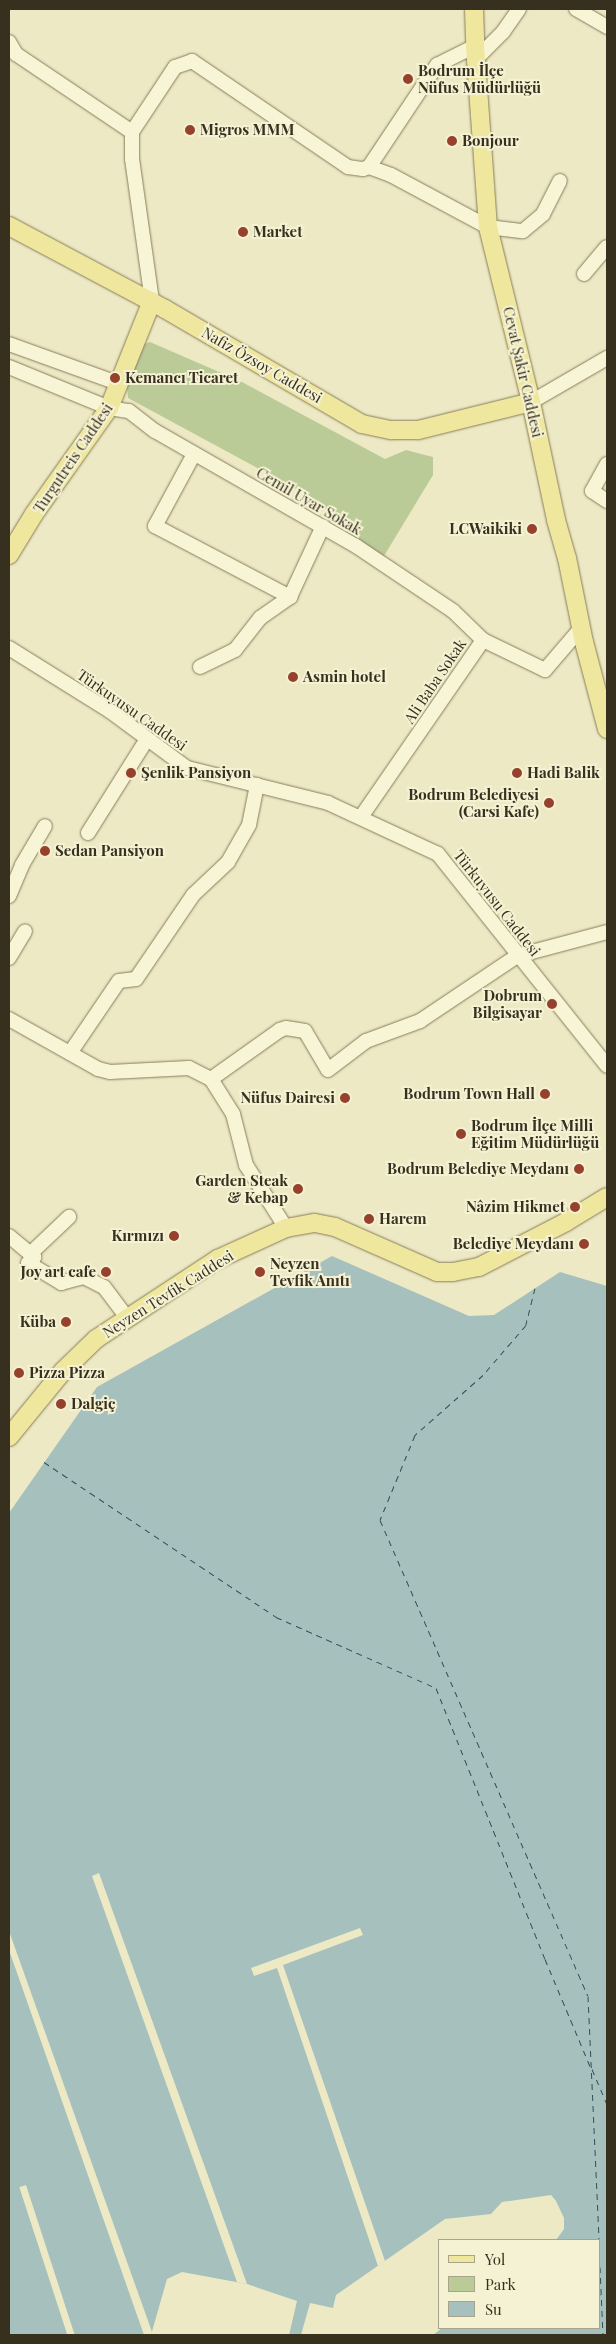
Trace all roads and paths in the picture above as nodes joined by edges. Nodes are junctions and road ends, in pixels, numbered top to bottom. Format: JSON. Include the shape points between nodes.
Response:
{"nodes":[{"id":1,"x":474,"y":9,"type":"edge"},
{"id":2,"x":520,"y":9,"type":"edge"},
{"id":3,"x":576,"y":9,"type":"edge"},
{"id":4,"x":607,"y":27,"type":"edge"},
{"id":5,"x":11,"y":50,"type":"edge"},
{"id":6,"x":475,"y":52,"type":"junction"},
{"id":7,"x":132,"y":132,"type":"junction"},
{"id":8,"x":369,"y":168,"type":"junction"},
{"id":9,"x":560,"y":181,"type":"dead end"},
{"id":10,"x":9,"y":226,"type":"edge"},
{"id":11,"x":488,"y":227,"type":"junction"},
{"id":12,"x":607,"y":246,"type":"edge"},
{"id":13,"x":584,"y":274,"type":"dead end"},
{"id":14,"x":152,"y":301,"type":"junction"},
{"id":15,"x":9,"y":344,"type":"edge"},
{"id":16,"x":607,"y":358,"type":"edge"},
{"id":17,"x":9,"y":367,"type":"edge"},
{"id":18,"x":120,"y":384,"type":"junction"},
{"id":19,"x":531,"y":402,"type":"junction"},
{"id":20,"x":109,"y":408,"type":"junction"},
{"id":21,"x":194,"y":454,"type":"junction"},
{"id":22,"x":607,"y":464,"type":"edge"},
{"id":23,"x":607,"y":501,"type":"edge"},
{"id":24,"x":323,"y":526,"type":"junction"},
{"id":25,"x":9,"y":555,"type":"edge"},
{"id":26,"x":290,"y":597,"type":"junction"},
{"id":27,"x":581,"y":628,"type":"junction"},
{"id":28,"x":482,"y":640,"type":"junction"},
{"id":29,"x":9,"y":648,"type":"edge"},
{"id":30,"x":200,"y":667,"type":"dead end"},
{"id":31,"x":607,"y":729,"type":"edge"},
{"id":32,"x":147,"y":739,"type":"junction"},
{"id":33,"x":257,"y":785,"type":"junction"},
{"id":34,"x":361,"y":817,"type":"junction"},
{"id":35,"x":45,"y":826,"type":"dead end"},
{"id":36,"x":88,"y":833,"type":"dead end"},
{"id":37,"x":9,"y":896,"type":"edge"},
{"id":38,"x":25,"y":931,"type":"dead end"},
{"id":39,"x":607,"y":932,"type":"edge"},
{"id":40,"x":517,"y":956,"type":"junction"},
{"id":41,"x":9,"y":958,"type":"edge"},
{"id":42,"x":9,"y":1018,"type":"edge"},
{"id":43,"x":70,"y":1053,"type":"junction"},
{"id":44,"x":607,"y":1066,"type":"edge"},
{"id":45,"x":211,"y":1079,"type":"junction"},
{"id":46,"x":607,"y":1197,"type":"edge"},
{"id":47,"x":69,"y":1217,"type":"dead end"},
{"id":48,"x":286,"y":1228,"type":"junction"},
{"id":49,"x":9,"y":1236,"type":"edge"},
{"id":50,"x":30,"y":1254,"type":"junction"},
{"id":51,"x":127,"y":1317,"type":"junction"},
{"id":52,"x":9,"y":1437,"type":"edge"}],
"edges":[{"from":1,"to":6,"type":"main road","name":"Cevat Şakir Caddesi"},
{"from":2,"to":6,"type":"street","via":[[503,32]]},
{"from":3,"to":4,"type":"street"},
{"from":5,"to":7,"type":"street"},
{"from":6,"to":8,"type":"street","via":[[437,65]]},
{"from":6,"to":11,"type":"main road","name":"Cevat Şakir Caddesi"},
{"from":7,"to":8,"type":"street","via":[[175,67],[192,61],[348,167]]},
{"from":7,"to":14,"type":"street","via":[[132,159]]},
{"from":8,"to":11,"type":"street","via":[[424,191]]},
{"from":9,"to":11,"type":"street","via":[[543,214],[523,231]]},
{"from":10,"to":14,"type":"main road","name":"Nafiz Özsoy Caddesi"},
{"from":11,"to":19,"type":"main road","name":"Cevat Şakir Caddesi"},
{"from":12,"to":13,"type":"street"},
{"from":14,"to":18,"type":"main road","name":"Turgutreis Caddesi"},
{"from":14,"to":19,"type":"main road","name":"Nafiz Özsoy Caddesi","via":[[362,424],[391,430],[418,430]]},
{"from":15,"to":18,"type":"street"},
{"from":16,"to":19,"type":"street"},
{"from":17,"to":20,"type":"street","name":"Cemil Uyar Sokak"},
{"from":18,"to":20,"type":"main road","name":"Turgutreis Caddesi"},
{"from":19,"to":27,"type":"main road","name":"Cevat Şakir Caddesi"},
{"from":20,"to":21,"type":"street","name":"Cemil Uyar Sokak","via":[[129,411]]},
{"from":20,"to":25,"type":"main road","name":"Turgutreis Caddesi"},
{"from":21,"to":24,"type":"street","name":"Cemil Uyar Sokak"},
{"from":21,"to":26,"type":"street","via":[[155,526]]},
{"from":22,"to":23,"type":"street","via":[[592,491]]},
{"from":24,"to":26,"type":"street"},
{"from":24,"to":28,"type":"street","name":"Cemil Uyar Sokak","via":[[453,611]]},
{"from":26,"to":30,"type":"street","via":[[260,618],[234,650]]},
{"from":27,"to":28,"type":"street","name":"Ali Baba Sokak","via":[[545,670]]},
{"from":27,"to":31,"type":"main road","name":"Cevat Şakir Caddesi"},
{"from":28,"to":34,"type":"street","name":"Ali Baba Sokak"},
{"from":29,"to":32,"type":"street","name":"Türkuyusu Caddesi","via":[[110,711]]},
{"from":32,"to":33,"type":"street","name":"Türkuyusu Caddesi","via":[[187,768]]},
{"from":32,"to":36,"type":"street"},
{"from":33,"to":34,"type":"street","name":"Türkuyusu Caddesi","via":[[328,803]]},
{"from":33,"to":43,"type":"street","via":[[249,825],[228,862],[193,895],[136,979],[119,981]]},
{"from":34,"to":40,"type":"street","name":"Türkuyusu Caddesi","via":[[438,854]]},
{"from":35,"to":37,"type":"street","via":[[22,865]]},
{"from":38,"to":41,"type":"street"},
{"from":39,"to":40,"type":"street"},
{"from":40,"to":44,"type":"street","name":"Türkuyusu Caddesi"},
{"from":40,"to":45,"type":"street","via":[[420,1021],[366,1041],[328,1070],[305,1031],[286,1028]]},
{"from":42,"to":43,"type":"street"},
{"from":43,"to":45,"type":"street","via":[[110,1072],[189,1068]]},
{"from":45,"to":48,"type":"street","via":[[233,1114],[246,1165]]},
{"from":46,"to":48,"type":"main road","name":"Neyzen Tevfik Caddesi","via":[[479,1267],[453,1272],[437,1272],[335,1227],[315,1223]]},
{"from":47,"to":50,"type":"street"},
{"from":48,"to":51,"type":"main road","name":"Neyzen Tevfik Caddesi","via":[[218,1259]]},
{"from":49,"to":50,"type":"street"},
{"from":50,"to":51,"type":"street","via":[[34,1257],[28,1263],[61,1283],[84,1277],[104,1287]]},
{"from":51,"to":52,"type":"main road","name":"Neyzen Tevfik Caddesi","via":[[96,1339],[63,1371]]}]}
